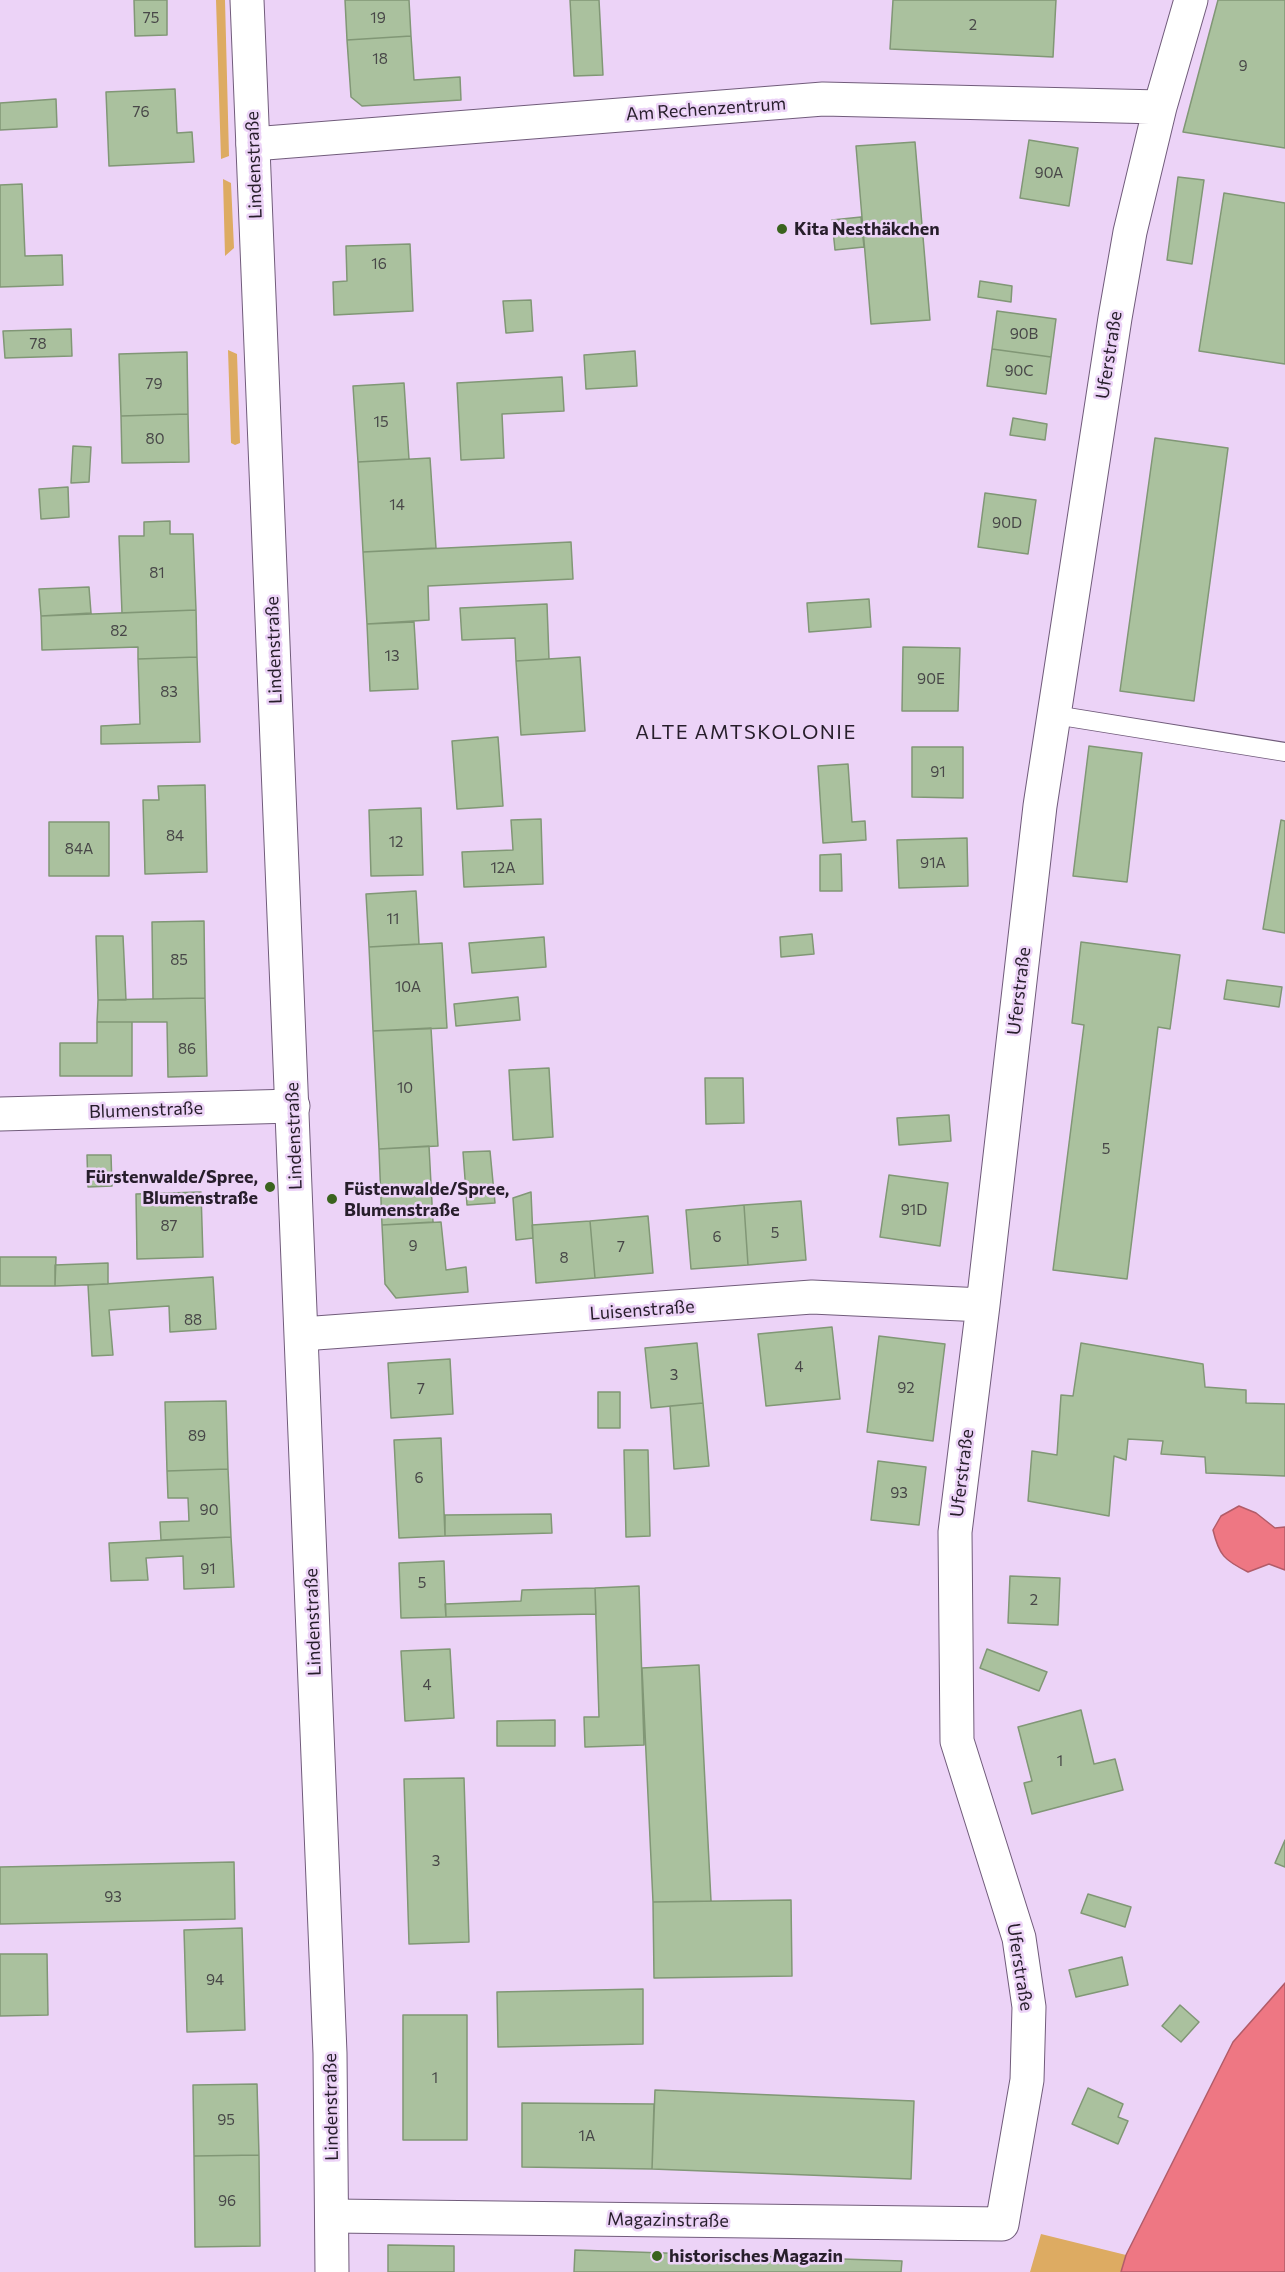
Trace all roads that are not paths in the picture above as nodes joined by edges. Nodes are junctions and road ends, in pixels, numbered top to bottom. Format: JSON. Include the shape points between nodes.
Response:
{"nodes":[{"id":1,"x":247,"y":0,"type":"edge"},
{"id":2,"x":1191,"y":0,"type":"edge"},
{"id":3,"x":1160,"y":107,"type":"junction"},
{"id":4,"x":253,"y":144,"type":"junction"},
{"id":5,"x":1054,"y":715,"type":"junction"},
{"id":6,"x":1285,"y":752,"type":"edge"},
{"id":7,"x":292,"y":1106,"type":"junction"},
{"id":8,"x":0,"y":1114,"type":"edge"},
{"id":9,"x":983,"y":1305,"type":"junction"},
{"id":10,"x":302,"y":1334,"type":"junction"},
{"id":11,"x":333,"y":2216,"type":"junction"},
{"id":12,"x":1002,"y":2224,"type":"joint"},
{"id":13,"x":333,"y":2272,"type":"edge"}],
"edges":[{"from":1,"to":4,"type":"street","name":"Lindenstraße"},
{"from":2,"to":3,"type":"street","name":"Uferstraße"},
{"from":3,"to":4,"type":"street","name":"Am Rechenzentrum","via":[[823,99]]},
{"from":3,"to":5,"type":"street","name":"Uferstraße","via":[[1130,232]]},
{"from":4,"to":7,"type":"street","name":"Lindenstraße"},
{"from":5,"to":6,"type":"lane"},
{"from":5,"to":9,"type":"street","name":"Uferstraße","via":[[1040,806]]},
{"from":7,"to":8,"type":"street","name":"Blumenstraße"},
{"from":7,"to":10,"type":"street","name":"Lindenstraße"},
{"from":9,"to":10,"type":"street","name":"Luisenstraße","via":[[812,1297]]},
{"from":9,"to":12,"type":"street","name":"Uferstraße","via":[[955,1532],[954,1639],[957,1741],[1019,1938],[1029,2007],[1027,2080]]},
{"from":10,"to":11,"type":"street","name":"Lindenstraße"},
{"from":11,"to":12,"type":"street","name":"Magazinstraße"},
{"from":11,"to":13,"type":"street","name":"Lindenstraße"}]}
